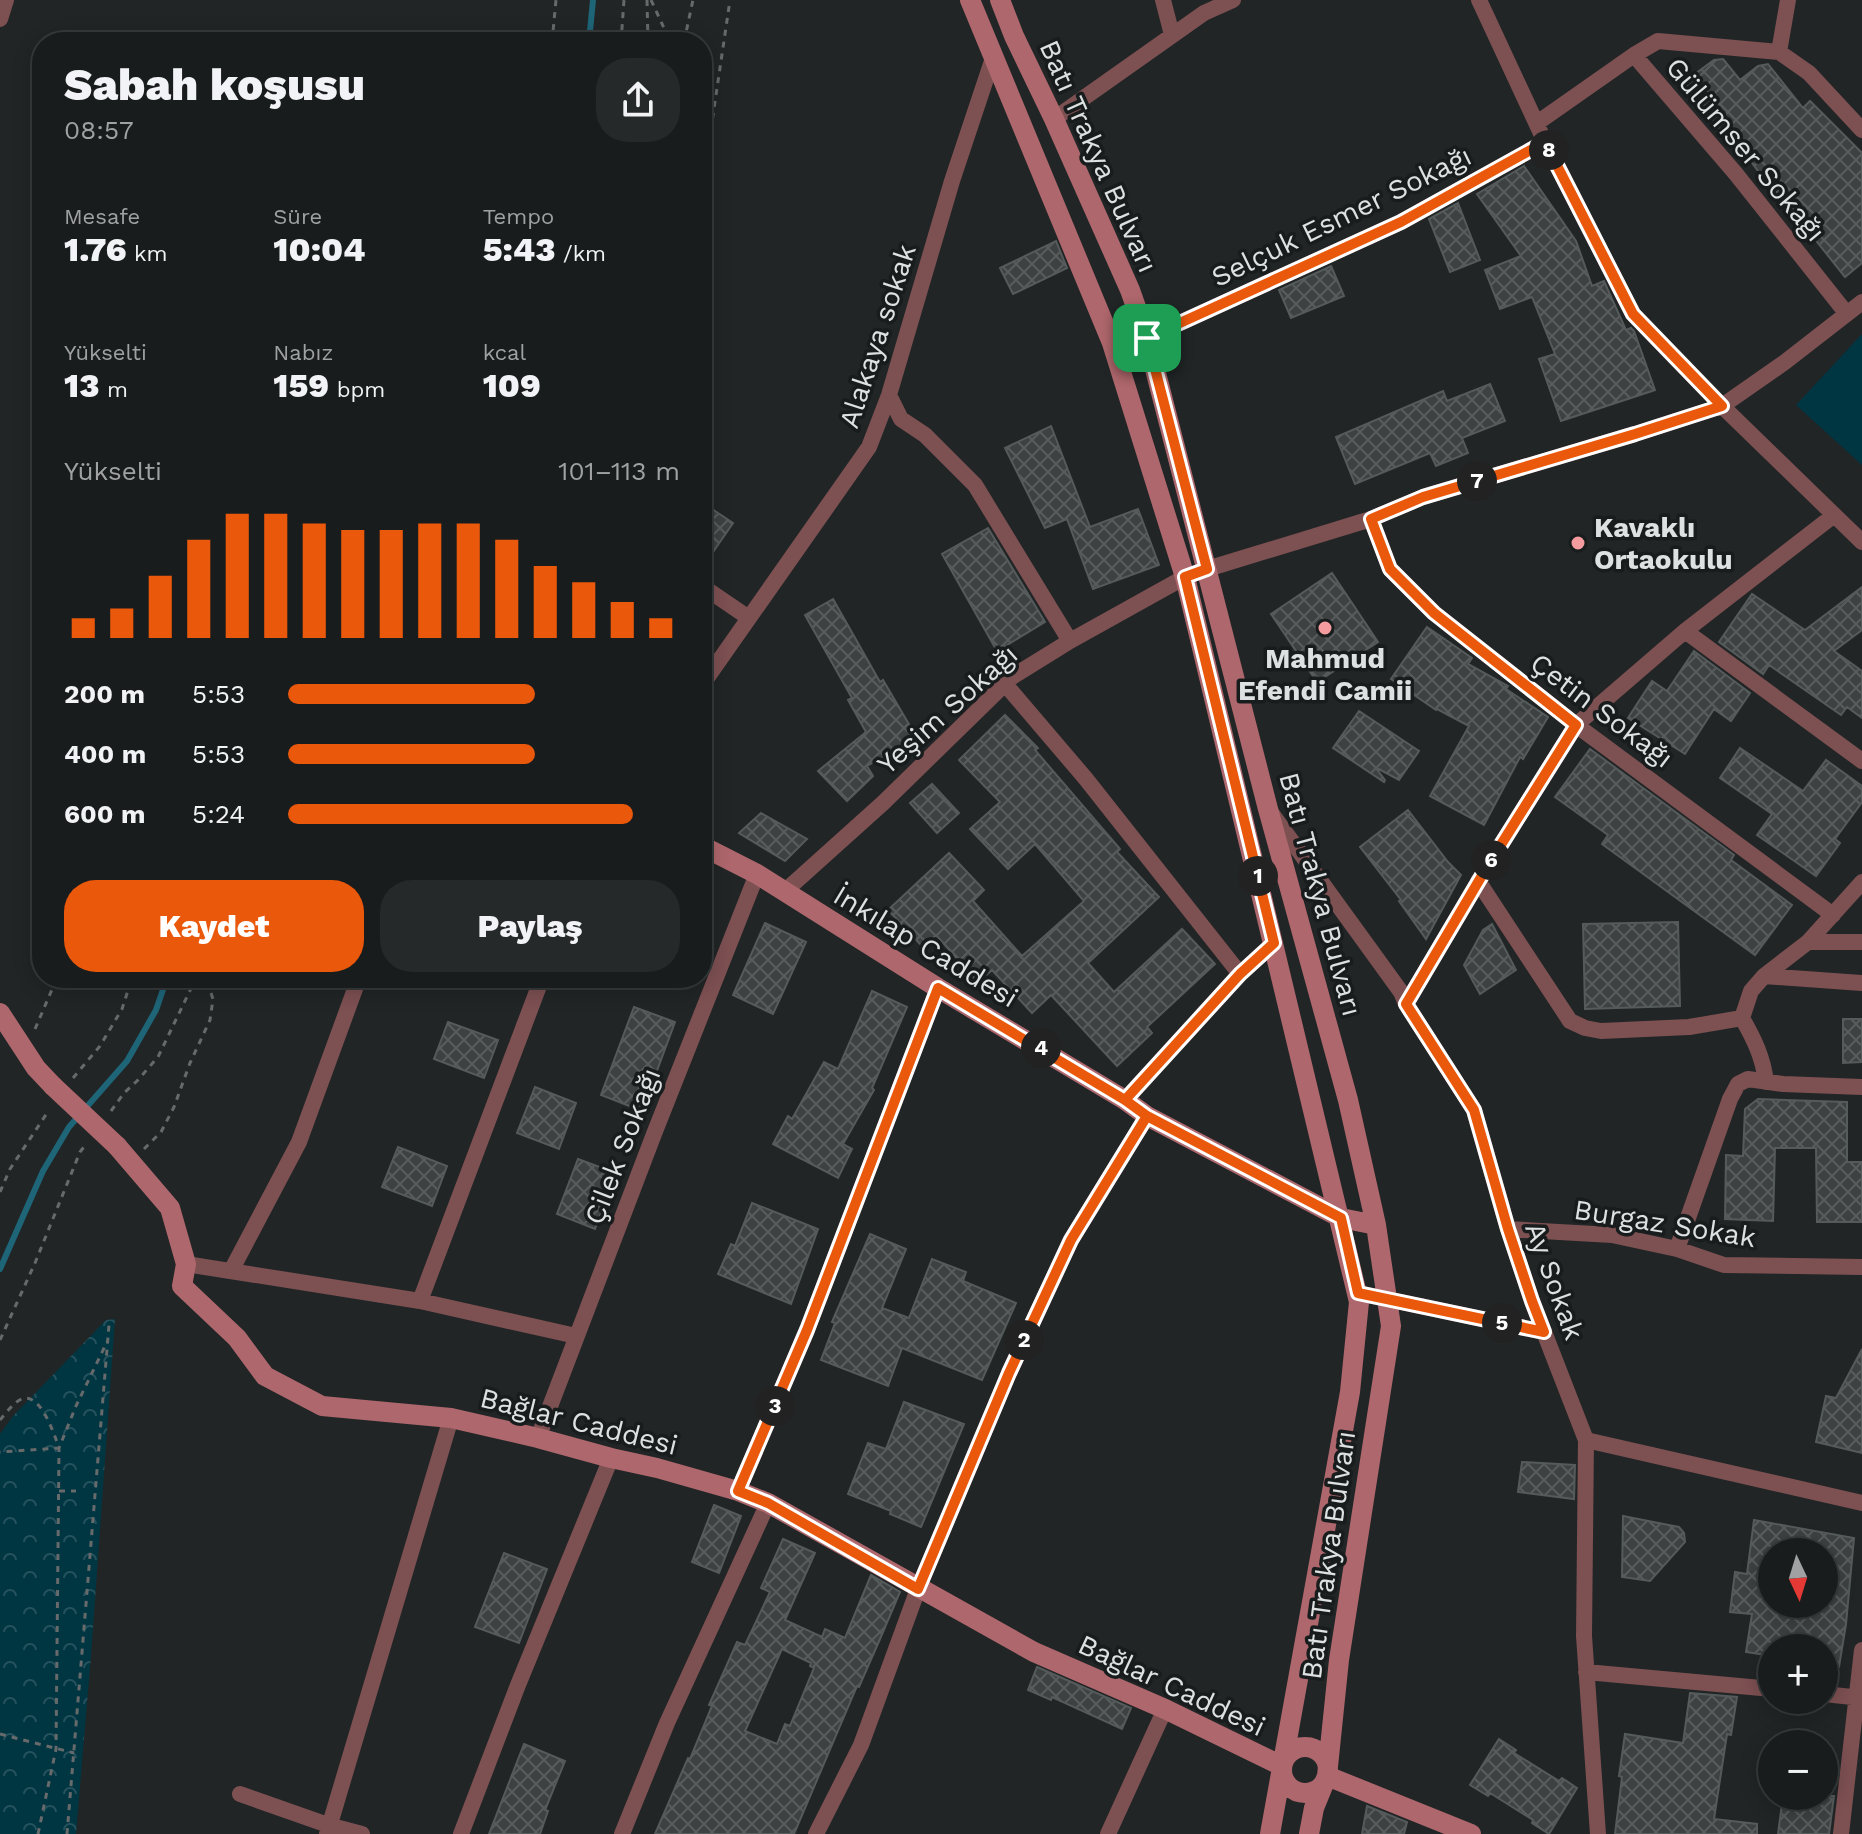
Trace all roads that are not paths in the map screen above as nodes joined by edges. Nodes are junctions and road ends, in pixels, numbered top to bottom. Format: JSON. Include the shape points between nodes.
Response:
{"nodes":[{"id":1,"x":6,"y":0,"type":"edge"},
{"id":2,"x":970,"y":0,"type":"edge"},
{"id":3,"x":1000,"y":0,"type":"edge"},
{"id":4,"x":1163,"y":0,"type":"edge"},
{"id":5,"x":1233,"y":0,"type":"edge"},
{"id":6,"x":1479,"y":0,"type":"edge"},
{"id":7,"x":1788,"y":0,"type":"edge"},
{"id":8,"x":0,"y":19,"type":"edge"},
{"id":9,"x":1172,"y":35,"type":"junction"},
{"id":10,"x":1779,"y":52,"type":"junction"},
{"id":11,"x":994,"y":55,"type":"junction"},
{"id":12,"x":1634,"y":55,"type":"junction"},
{"id":13,"x":1054,"y":119,"type":"junction"},
{"id":14,"x":1537,"y":123,"type":"junction"},
{"id":15,"x":1862,"y":130,"type":"edge"},
{"id":16,"x":1545,"y":142,"type":"junction"},
{"id":17,"x":1862,"y":302,"type":"edge"},
{"id":18,"x":1847,"y":314,"type":"junction"},
{"id":19,"x":1147,"y":338,"type":"junction"},
{"id":20,"x":1112,"y":343,"type":"junction"},
{"id":21,"x":889,"y":395,"type":"junction"},
{"id":22,"x":1722,"y":406,"type":"junction"},
{"id":23,"x":1833,"y":516,"type":"junction"},
{"id":24,"x":1371,"y":519,"type":"junction"},
{"id":25,"x":1862,"y":542,"type":"edge"},
{"id":26,"x":1207,"y":569,"type":"junction"},
{"id":27,"x":1185,"y":577,"type":"junction"},
{"id":28,"x":712,"y":593,"type":"edge"},
{"id":29,"x":749,"y":618,"type":"junction"},
{"id":30,"x":1685,"y":631,"type":"junction"},
{"id":31,"x":1070,"y":641,"type":"junction"},
{"id":32,"x":712,"y":671,"type":"edge"},
{"id":33,"x":1005,"y":684,"type":"junction"},
{"id":34,"x":1576,"y":725,"type":"junction"},
{"id":35,"x":1862,"y":761,"type":"edge"},
{"id":36,"x":1268,"y":809,"type":"junction"},
{"id":37,"x":712,"y":851,"type":"edge"},
{"id":38,"x":757,"y":874,"type":"junction"},
{"id":39,"x":1478,"y":881,"type":"junction"},
{"id":40,"x":1862,"y":882,"type":"edge"},
{"id":41,"x":784,"y":892,"type":"junction"},
{"id":42,"x":1833,"y":915,"type":"junction"},
{"id":43,"x":1808,"y":942,"type":"junction"},
{"id":44,"x":1862,"y":942,"type":"edge"},
{"id":45,"x":1274,"y":943,"type":"junction"},
{"id":46,"x":1240,"y":974,"type":"junction"},
{"id":47,"x":1764,"y":976,"type":"junction"},
{"id":48,"x":1862,"y":983,"type":"edge"},
{"id":49,"x":355,"y":988,"type":"edge"},
{"id":50,"x":538,"y":988,"type":"edge"},
{"id":51,"x":938,"y":988,"type":"junction"},
{"id":52,"x":1406,"y":1004,"type":"junction"},
{"id":53,"x":0,"y":1013,"type":"edge"},
{"id":54,"x":1742,"y":1018,"type":"junction"},
{"id":55,"x":1766,"y":1082,"type":"junction"},
{"id":56,"x":1862,"y":1087,"type":"edge"},
{"id":57,"x":1125,"y":1100,"type":"junction"},
{"id":58,"x":1147,"y":1116,"type":"junction"},
{"id":59,"x":1341,"y":1218,"type":"junction"},
{"id":60,"x":1376,"y":1225,"type":"junction"},
{"id":61,"x":1508,"y":1229,"type":"junction"},
{"id":62,"x":1677,"y":1249,"type":"junction"},
{"id":63,"x":186,"y":1264,"type":"junction"},
{"id":64,"x":1862,"y":1267,"type":"edge"},
{"id":65,"x":231,"y":1271,"type":"junction"},
{"id":66,"x":1358,"y":1293,"type":"junction"},
{"id":67,"x":1387,"y":1299,"type":"junction"},
{"id":68,"x":420,"y":1301,"type":"junction"},
{"id":69,"x":1544,"y":1332,"type":"junction"},
{"id":70,"x":576,"y":1336,"type":"junction"},
{"id":71,"x":451,"y":1418,"type":"junction"},
{"id":72,"x":538,"y":1438,"type":"junction"},
{"id":73,"x":1586,"y":1440,"type":"junction"},
{"id":74,"x":611,"y":1458,"type":"junction"},
{"id":75,"x":738,"y":1491,"type":"junction"},
{"id":76,"x":768,"y":1503,"type":"junction"},
{"id":77,"x":1862,"y":1503,"type":"edge"},
{"id":78,"x":918,"y":1589,"type":"junction"},
{"id":79,"x":1862,"y":1650,"type":"edge"},
{"id":80,"x":1586,"y":1672,"type":"junction"},
{"id":81,"x":1758,"y":1688,"type":"edge"},
{"id":82,"x":1838,"y":1695,"type":"edge"},
{"id":83,"x":1859,"y":1697,"type":"edge"},
{"id":84,"x":1165,"y":1709,"type":"junction"},
{"id":85,"x":1282,"y":1766,"type":"junction"},
{"id":86,"x":1327,"y":1776,"type":"junction"},
{"id":87,"x":240,"y":1794,"type":"dead end"},
{"id":88,"x":328,"y":1829,"type":"edge"},
{"id":89,"x":362,"y":1834,"type":"edge"},
{"id":90,"x":461,"y":1834,"type":"edge"},
{"id":91,"x":622,"y":1834,"type":"edge"},
{"id":92,"x":816,"y":1834,"type":"edge"},
{"id":93,"x":1108,"y":1834,"type":"edge"},
{"id":94,"x":1270,"y":1834,"type":"edge"},
{"id":95,"x":1309,"y":1834,"type":"edge"},
{"id":96,"x":1471,"y":1834,"type":"edge"},
{"id":97,"x":1598,"y":1834,"type":"edge"},
{"id":98,"x":1841,"y":1834,"type":"edge"}],
"edges":[{"from":1,"to":8,"type":"street"},
{"from":2,"to":11,"type":"main road","name":"Batı Trakya Bulvarı"},
{"from":3,"to":13,"type":"main road","name":"Batı Trakya Bulvarı"},
{"from":4,"to":9,"type":"street"},
{"from":5,"to":9,"type":"street"},
{"from":6,"to":14,"type":"street"},
{"from":7,"to":10,"type":"street"},
{"from":9,"to":13,"type":"street"},
{"from":10,"to":12,"type":"street","via":[[1658,41]]},
{"from":10,"to":15,"type":"street","via":[[1809,73]]},
{"from":11,"to":20,"type":"main road","name":"Batı Trakya Bulvarı"},
{"from":11,"to":21,"type":"street","name":"Alakaya sokak"},
{"from":12,"to":14,"type":"street"},
{"from":12,"to":18,"type":"street","name":"Gülümser Sokağı"},
{"from":13,"to":19,"type":"main road","name":"Batı Trakya Bulvarı"},
{"from":14,"to":16,"type":"street"},
{"from":16,"to":19,"type":"street","name":"Selçuk Esmer Sokağı","via":[[1401,222]]},
{"from":16,"to":22,"type":"street","via":[[1633,314]]},
{"from":17,"to":18,"type":"street","name":"Yeşim Sokağı"},
{"from":18,"to":22,"type":"street","name":"Yeşim Sokağı"},
{"from":19,"to":20,"type":"street","name":"Selçuk Esmer Sokağı"},
{"from":19,"to":26,"type":"main road","name":"Batı Trakya Bulvarı"},
{"from":20,"to":27,"type":"main road","name":"Batı Trakya Bulvarı"},
{"from":21,"to":29,"type":"street","name":"Alakaya sokak","via":[[869,447]]},
{"from":21,"to":31,"type":"street","via":[[901,419],[925,435],[975,485]]},
{"from":22,"to":23,"type":"street"},
{"from":22,"to":24,"type":"street","name":"Yeşim Sokağı","via":[[1423,497]]},
{"from":23,"to":25,"type":"street"},
{"from":23,"to":30,"type":"street"},
{"from":24,"to":26,"type":"street","name":"Yeşim Sokağı"},
{"from":24,"to":34,"type":"street","name":"Çetin Sokağı","via":[[1390,569],[1434,613]]},
{"from":26,"to":27,"type":"street","name":"Yeşim Sokağı"},
{"from":26,"to":36,"type":"main road","name":"Batı Trakya Bulvarı"},
{"from":27,"to":31,"type":"street","name":"Yeşim Sokağı"},
{"from":27,"to":45,"type":"main road","name":"Batı Trakya Bulvarı"},
{"from":28,"to":29,"type":"street"},
{"from":29,"to":32,"type":"street","name":"Alakaya sokak"},
{"from":30,"to":34,"type":"street"},
{"from":30,"to":35,"type":"street"},
{"from":31,"to":33,"type":"street","name":"Yeşim Sokağı"},
{"from":33,"to":41,"type":"street","name":"Yeşim Sokağı"},
{"from":33,"to":46,"type":"street"},
{"from":34,"to":39,"type":"street"},
{"from":34,"to":42,"type":"street","name":"Çetin Sokağı"},
{"from":36,"to":52,"type":"street","name":"Ay Sokak"},
{"from":36,"to":60,"type":"main road","name":"Batı Trakya Bulvarı","via":[[1348,1100]]},
{"from":37,"to":38,"type":"main road","name":"İnkılap Caddesi"},
{"from":38,"to":41,"type":"main road","name":"İnkılap Caddesi"},
{"from":38,"to":70,"type":"street","name":"Çilek Sokağı"},
{"from":39,"to":52,"type":"street"},
{"from":39,"to":54,"type":"street","via":[[1570,1021],[1601,1031],[1689,1027]]},
{"from":40,"to":42,"type":"street"},
{"from":41,"to":51,"type":"main road","name":"İnkılap Caddesi"},
{"from":42,"to":43,"type":"street"},
{"from":43,"to":44,"type":"street"},
{"from":43,"to":47,"type":"street"},
{"from":45,"to":46,"type":"street"},
{"from":45,"to":59,"type":"main road","name":"Batı Trakya Bulvarı"},
{"from":46,"to":57,"type":"street"},
{"from":47,"to":48,"type":"street"},
{"from":47,"to":54,"type":"street","via":[[1751,991]]},
{"from":49,"to":65,"type":"street","via":[[299,1142]]},
{"from":50,"to":68,"type":"street"},
{"from":51,"to":57,"type":"main road","name":"İnkılap Caddesi"},
{"from":51,"to":75,"type":"street","via":[[807,1330]]},
{"from":52,"to":61,"type":"street","name":"Ay Sokak","via":[[1474,1110]]},
{"from":53,"to":63,"type":"main road","name":"Bağlar Caddesi","bridge":true,"via":[[36,1068],[117,1146],[170,1208]]},
{"from":54,"to":55,"type":"street","via":[[1757,1044]]},
{"from":55,"to":56,"type":"street"},
{"from":55,"to":62,"type":"street","via":[[1748,1079],[1738,1084],[1730,1099]]},
{"from":57,"to":58,"type":"main road","name":"İnkılap Caddesi"},
{"from":58,"to":59,"type":"main road","name":"İnkılap Caddesi"},
{"from":58,"to":78,"type":"street","via":[[1071,1240]]},
{"from":59,"to":60,"type":"main road","name":"İnkılap Caddesi"},
{"from":59,"to":66,"type":"main road","name":"Batı Trakya Bulvarı"},
{"from":60,"to":67,"type":"main road","name":"Batı Trakya Bulvarı"},
{"from":61,"to":62,"type":"street","name":"Burgaz Sokak","via":[[1612,1235]]},
{"from":61,"to":69,"type":"street","name":"Ay Sokak"},
{"from":62,"to":64,"type":"street","name":"Burgaz Sokak","via":[[1724,1265]]},
{"from":63,"to":65,"type":"street"},
{"from":63,"to":71,"type":"main road","name":"Bağlar Caddesi","via":[[182,1286],[237,1338],[265,1376],[322,1406]]},
{"from":65,"to":68,"type":"street"},
{"from":66,"to":67,"type":"street"},
{"from":66,"to":85,"type":"main road","name":"Batı Trakya Bulvarı","via":[[1350,1392]]},
{"from":67,"to":69,"type":"street"},
{"from":67,"to":86,"type":"main road","name":"Batı Trakya Bulvarı","via":[[1391,1326],[1339,1660]]},
{"from":68,"to":70,"type":"street"},
{"from":69,"to":73,"type":"street","name":"Ay Sokak"},
{"from":70,"to":72,"type":"street","name":"Çilek Sokağı"},
{"from":71,"to":72,"type":"main road","name":"Bağlar Caddesi"},
{"from":71,"to":88,"type":"street"},
{"from":72,"to":74,"type":"main road","name":"Bağlar Caddesi"},
{"from":73,"to":77,"type":"street"},
{"from":73,"to":80,"type":"street","name":"Ay Sokak"},
{"from":74,"to":75,"type":"main road","name":"Bağlar Caddesi"},
{"from":74,"to":90,"type":"street"},
{"from":75,"to":76,"type":"main road","name":"Bağlar Caddesi"},
{"from":76,"to":78,"type":"main road","name":"Bağlar Caddesi"},
{"from":76,"to":91,"type":"street"},
{"from":78,"to":84,"type":"main road","name":"Bağlar Caddesi","via":[[1034,1652]]},
{"from":78,"to":92,"type":"street","via":[[861,1745]]},
{"from":79,"to":83,"type":"street"},
{"from":80,"to":81,"type":"street"},
{"from":80,"to":97,"type":"street","name":"Ay Sokak"},
{"from":82,"to":83,"type":"street"},
{"from":83,"to":98,"type":"street"},
{"from":84,"to":85,"type":"main road","name":"Bağlar Caddesi"},
{"from":84,"to":93,"type":"street"},
{"from":85,"to":86,"type":"main road","via":[[1285,1781],[1304,1793],[1318,1789]]},
{"from":85,"to":86,"type":"main road","via":[[1295,1750],[1310,1748],[1322,1755]]},
{"from":85,"to":94,"type":"main road","name":"Batı Trakya Bulvarı"},
{"from":86,"to":95,"type":"main road","name":"Batı Trakya Bulvarı"},
{"from":86,"to":96,"type":"main road"},
{"from":87,"to":88,"type":"street"},
{"from":88,"to":89,"type":"street"}]}
